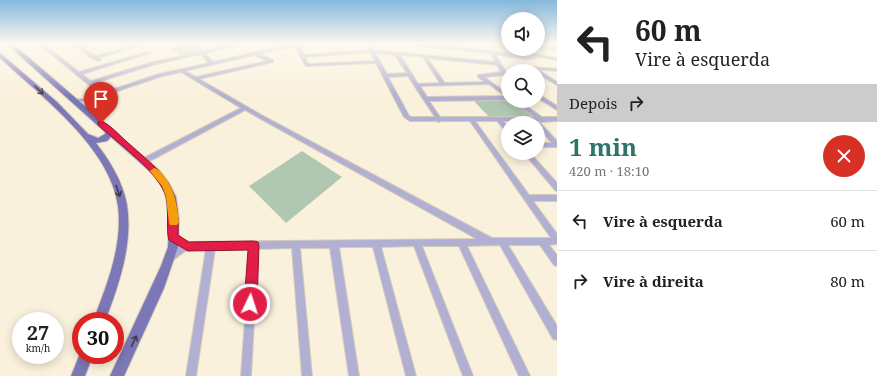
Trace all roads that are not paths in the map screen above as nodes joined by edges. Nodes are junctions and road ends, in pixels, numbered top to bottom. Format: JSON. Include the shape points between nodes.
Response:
{"nodes":[{"id":1,"x":7,"y":62,"type":"edge"},
{"id":2,"x":23,"y":62,"type":"edge"},
{"id":3,"x":64,"y":62,"type":"edge"},
{"id":4,"x":102,"y":62,"type":"edge"},
{"id":5,"x":119,"y":62,"type":"edge"},
{"id":6,"x":161,"y":62,"type":"edge"},
{"id":7,"x":218,"y":62,"type":"edge"},
{"id":8,"x":269,"y":62,"type":"edge"},
{"id":9,"x":305,"y":62,"type":"edge"},
{"id":10,"x":378,"y":62,"type":"joint"},
{"id":11,"x":402,"y":62,"type":"edge"},
{"id":12,"x":428,"y":62,"type":"edge"},
{"id":13,"x":476,"y":62,"type":"edge"},
{"id":14,"x":155,"y":63,"type":"joint"},
{"id":15,"x":212,"y":63,"type":"joint"},
{"id":16,"x":528,"y":63,"type":"edge"},
{"id":17,"x":499,"y":64,"type":"joint"},
{"id":18,"x":107,"y":65,"type":"junction"},
{"id":19,"x":501,"y":66,"type":"edge"},
{"id":20,"x":27,"y":69,"type":"junction"},
{"id":21,"x":181,"y":70,"type":"junction"},
{"id":22,"x":557,"y":70,"type":"edge"},
{"id":23,"x":78,"y":74,"type":"junction"},
{"id":24,"x":410,"y":74,"type":"junction"},
{"id":25,"x":501,"y":74,"type":"edge"},
{"id":26,"x":385,"y":76,"type":"junction"},
{"id":27,"x":50,"y":79,"type":"junction"},
{"id":28,"x":195,"y":79,"type":"junction"},
{"id":29,"x":90,"y":83,"type":"junction"},
{"id":30,"x":490,"y":83,"type":"junction"},
{"id":31,"x":443,"y":84,"type":"junction"},
{"id":32,"x":417,"y":85,"type":"junction"},
{"id":33,"x":557,"y":85,"type":"edge"},
{"id":34,"x":501,"y":92,"type":"edge"},
{"id":35,"x":104,"y":94,"type":"junction"},
{"id":36,"x":501,"y":97,"type":"edge"},
{"id":37,"x":426,"y":99,"type":"junction"},
{"id":38,"x":545,"y":100,"type":"edge"},
{"id":39,"x":79,"y":104,"type":"junction"},
{"id":40,"x":245,"y":108,"type":"junction"},
{"id":41,"x":523,"y":108,"type":"edge"},
{"id":42,"x":557,"y":108,"type":"edge"},
{"id":43,"x":532,"y":116,"type":"edge"},
{"id":44,"x":557,"y":119,"type":"edge"},
{"id":45,"x":439,"y":120,"type":"junction"},
{"id":46,"x":472,"y":120,"type":"junction"},
{"id":47,"x":499,"y":120,"type":"edge"},
{"id":48,"x":545,"y":121,"type":"edge"},
{"id":49,"x":78,"y":127,"type":"junction"},
{"id":50,"x":109,"y":130,"type":"junction"},
{"id":51,"x":545,"y":130,"type":"edge"},
{"id":52,"x":124,"y":144,"type":"junction"},
{"id":53,"x":545,"y":145,"type":"edge"},
{"id":54,"x":557,"y":145,"type":"edge"},
{"id":55,"x":102,"y":156,"type":"junction"},
{"id":56,"x":534,"y":160,"type":"edge"},
{"id":57,"x":144,"y":161,"type":"junction"},
{"id":58,"x":557,"y":188,"type":"edge"},
{"id":59,"x":527,"y":198,"type":"junction"},
{"id":60,"x":557,"y":198,"type":"edge"},
{"id":61,"x":173,"y":237,"type":"junction"},
{"id":62,"x":557,"y":240,"type":"edge"},
{"id":63,"x":542,"y":241,"type":"junction"},
{"id":64,"x":461,"y":242,"type":"junction"},
{"id":65,"x":490,"y":242,"type":"junction"},
{"id":66,"x":502,"y":242,"type":"junction"},
{"id":67,"x":417,"y":243,"type":"junction"},
{"id":68,"x":334,"y":244,"type":"junction"},
{"id":69,"x":376,"y":244,"type":"junction"},
{"id":70,"x":296,"y":245,"type":"junction"},
{"id":71,"x":188,"y":246,"type":"junction"},
{"id":72,"x":211,"y":246,"type":"junction"},
{"id":73,"x":254,"y":246,"type":"junction"},
{"id":74,"x":170,"y":258,"type":"junction"},
{"id":75,"x":557,"y":262,"type":"edge"},
{"id":76,"x":102,"y":312,"type":"edge"},
{"id":77,"x":557,"y":335,"type":"edge"},
{"id":78,"x":83,"y":364,"type":"edge"},
{"id":79,"x":78,"y":376,"type":"edge"},
{"id":80,"x":117,"y":376,"type":"edge"},
{"id":81,"x":191,"y":376,"type":"edge"},
{"id":82,"x":246,"y":376,"type":"edge"},
{"id":83,"x":307,"y":376,"type":"edge"},
{"id":84,"x":354,"y":376,"type":"edge"},
{"id":85,"x":411,"y":376,"type":"edge"},
{"id":86,"x":468,"y":376,"type":"edge"},
{"id":87,"x":525,"y":376,"type":"edge"}],
"edges":[{"from":1,"to":20,"type":"main road"},
{"from":2,"to":20,"type":"main road"},
{"from":3,"to":23,"type":"street"},
{"from":4,"to":18,"type":"street"},
{"from":5,"to":18,"type":"street"},
{"from":6,"to":14,"type":"street"},
{"from":7,"to":15,"type":"street"},
{"from":8,"to":28,"type":"street"},
{"from":9,"to":10,"type":"street","via":[[307,65]]},
{"from":10,"to":26,"type":"street"},
{"from":11,"to":24,"type":"street"},
{"from":12,"to":31,"type":"street"},
{"from":13,"to":17,"type":"street"},
{"from":14,"to":29,"type":"street"},
{"from":15,"to":21,"type":"street"},
{"from":16,"to":22,"type":"street"},
{"from":16,"to":33,"type":"street"},
{"from":17,"to":19,"type":"street"},
{"from":18,"to":23,"type":"street"},
{"from":20,"to":27,"type":"main road"},
{"from":20,"to":27,"type":"main road","via":[[26,72],[35,70]]},
{"from":20,"to":49,"type":"main road","one_way":true},
{"from":21,"to":28,"type":"street"},
{"from":21,"to":35,"type":"street"},
{"from":23,"to":29,"type":"street"},
{"from":24,"to":26,"type":"street"},
{"from":24,"to":32,"type":"street"},
{"from":25,"to":30,"type":"street","via":[[480,76]]},
{"from":26,"to":45,"type":"street","via":[[407,117]]},
{"from":27,"to":39,"type":"main road"},
{"from":28,"to":40,"type":"street"},
{"from":29,"to":35,"type":"street"},
{"from":30,"to":31,"type":"street"},
{"from":30,"to":34,"type":"street"},
{"from":31,"to":32,"type":"street"},
{"from":32,"to":37,"type":"street"},
{"from":35,"to":39,"type":"street"},
{"from":36,"to":37,"type":"street"},
{"from":37,"to":45,"type":"street"},
{"from":38,"to":42,"type":"street"},
{"from":39,"to":50,"type":"main road"},
{"from":40,"to":57,"type":"street"},
{"from":40,"to":65,"type":"street"},
{"from":41,"to":43,"type":"street"},
{"from":44,"to":48,"type":"street"},
{"from":45,"to":46,"type":"street"},
{"from":46,"to":47,"type":"street"},
{"from":46,"to":59,"type":"street"},
{"from":49,"to":50,"type":"main road","via":[[97,141],[109,136]]},
{"from":49,"to":55,"type":"main road"},
{"from":50,"to":52,"type":"main road"},
{"from":51,"to":54,"type":"street"},
{"from":52,"to":55,"type":"main road","via":[[108,142],[103,146]]},
{"from":52,"to":57,"type":"main road"},
{"from":53,"to":54,"type":"street"},
{"from":55,"to":76,"type":"main road","one_way":true,"via":[[112,173],[122,203],[123,240],[113,285]]},
{"from":56,"to":58,"type":"street"},
{"from":57,"to":61,"type":"main road","via":[[166,185],[171,197]]},
{"from":59,"to":60,"type":"street"},
{"from":59,"to":62,"type":"street"},
{"from":61,"to":71,"type":"street"},
{"from":61,"to":74,"type":"main road"},
{"from":62,"to":63,"type":"street"},
{"from":63,"to":66,"type":"street"},
{"from":63,"to":75,"type":"street"},
{"from":64,"to":65,"type":"street"},
{"from":64,"to":67,"type":"street"},
{"from":64,"to":87,"type":"street"},
{"from":65,"to":66,"type":"street"},
{"from":66,"to":77,"type":"street"},
{"from":67,"to":69,"type":"street"},
{"from":67,"to":86,"type":"street"},
{"from":68,"to":69,"type":"street"},
{"from":68,"to":70,"type":"street"},
{"from":68,"to":84,"type":"street"},
{"from":69,"to":85,"type":"street"},
{"from":70,"to":73,"type":"street"},
{"from":70,"to":83,"type":"street"},
{"from":71,"to":72,"type":"street"},
{"from":71,"to":74,"type":"street"},
{"from":72,"to":73,"type":"street"},
{"from":72,"to":81,"type":"street"},
{"from":73,"to":82,"type":"street"},
{"from":80,"to":74,"type":"main road","one_way":true},
{"from":78,"to":79,"type":"main road"}]}
